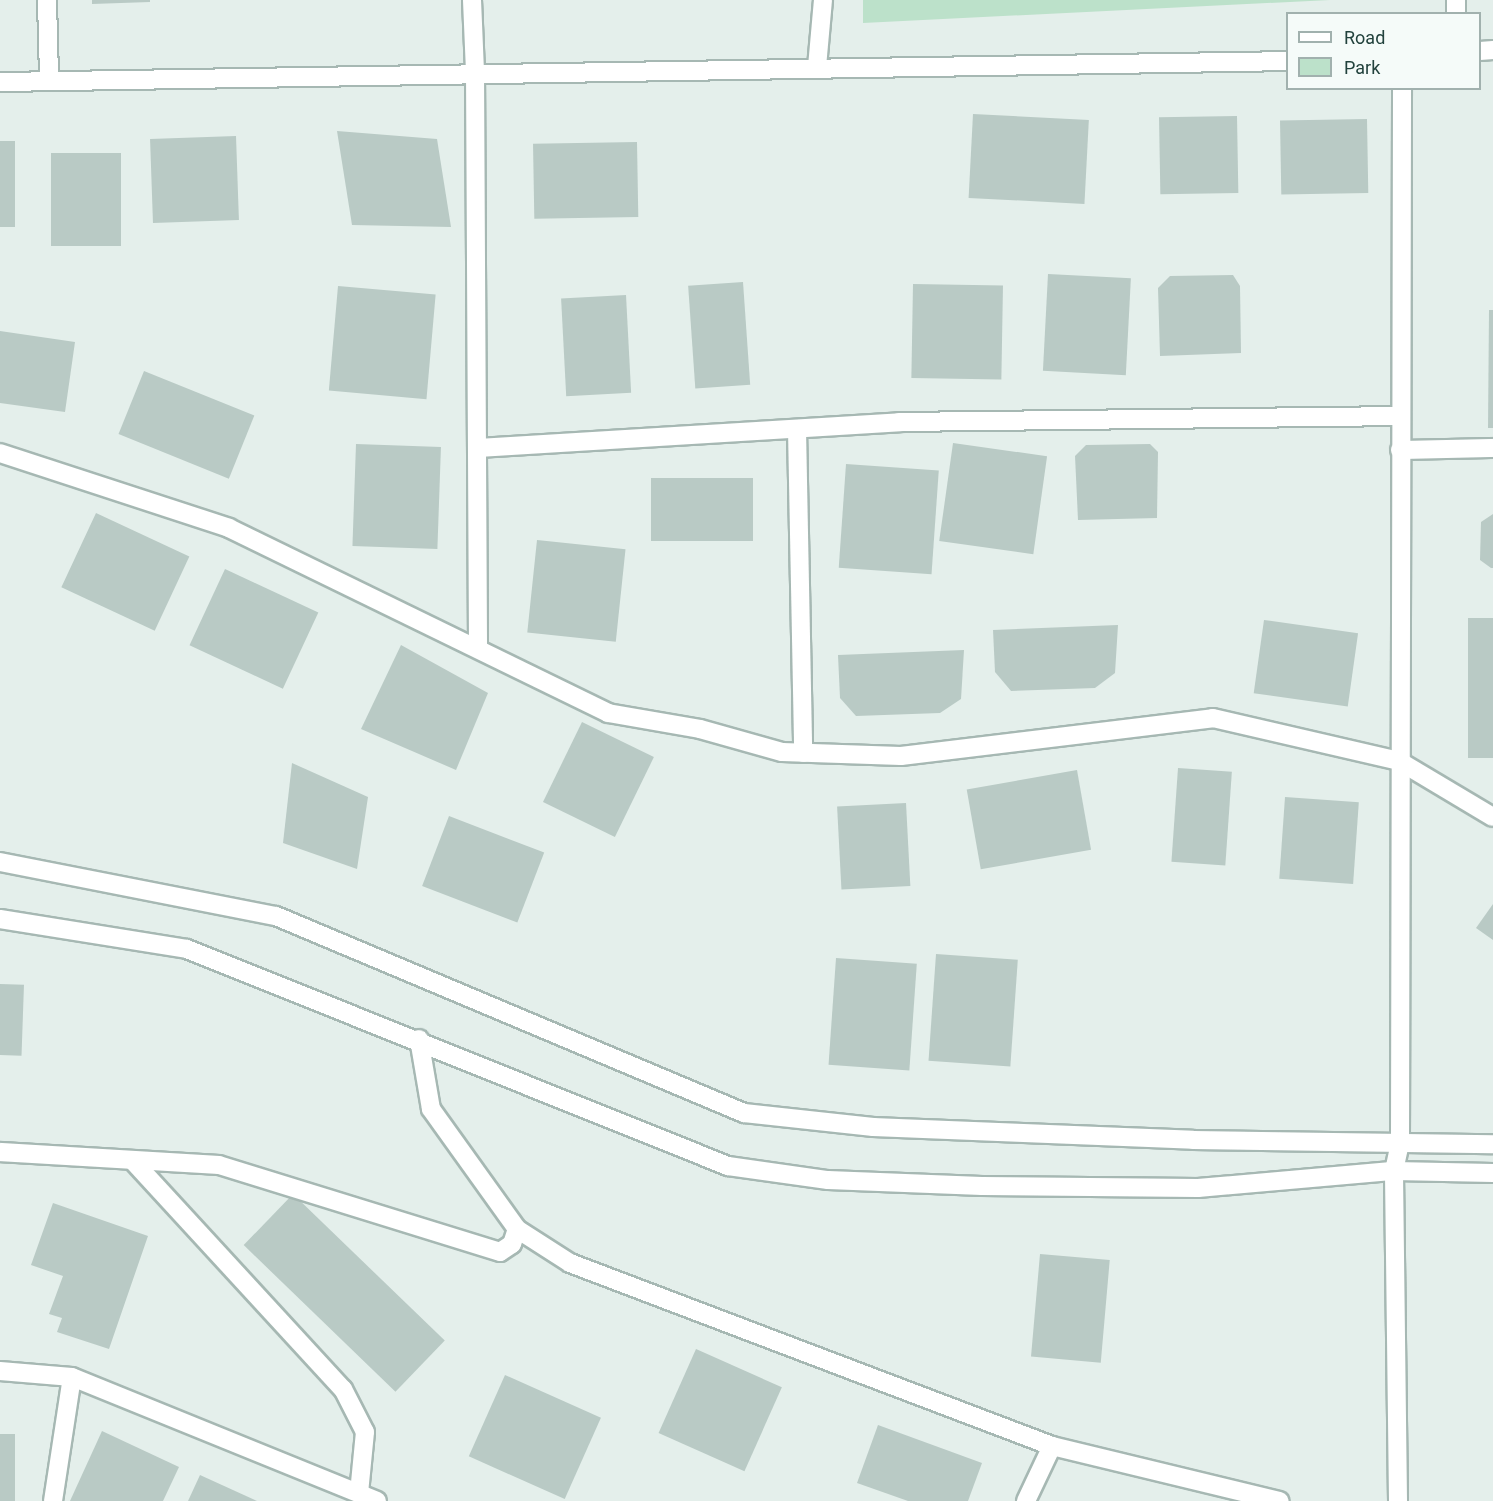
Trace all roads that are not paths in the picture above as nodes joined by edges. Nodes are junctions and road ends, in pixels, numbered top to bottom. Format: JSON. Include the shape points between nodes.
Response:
{"nodes":[{"id":1,"x":47,"y":0,"type":"edge"},
{"id":2,"x":472,"y":0,"type":"edge"},
{"id":3,"x":823,"y":0,"type":"edge"},
{"id":4,"x":1286,"y":62,"type":"edge"},
{"id":5,"x":817,"y":67,"type":"junction"},
{"id":6,"x":475,"y":71,"type":"junction"},
{"id":7,"x":50,"y":80,"type":"junction"},
{"id":8,"x":0,"y":82,"type":"edge"},
{"id":9,"x":1402,"y":90,"type":"edge"},
{"id":10,"x":1401,"y":416,"type":"junction"},
{"id":11,"x":797,"y":429,"type":"junction"},
{"id":12,"x":479,"y":448,"type":"junction"},
{"id":13,"x":1493,"y":448,"type":"edge"},
{"id":14,"x":1400,"y":450,"type":"junction"},
{"id":15,"x":0,"y":453,"type":"edge"},
{"id":16,"x":478,"y":647,"type":"junction"},
{"id":17,"x":803,"y":753,"type":"junction"},
{"id":18,"x":1399,"y":761,"type":"junction"},
{"id":19,"x":1493,"y":817,"type":"edge"},
{"id":20,"x":0,"y":862,"type":"edge"},
{"id":21,"x":0,"y":919,"type":"edge"},
{"id":22,"x":419,"y":1039,"type":"junction"},
{"id":23,"x":1400,"y":1142,"type":"junction"},
{"id":24,"x":1493,"y":1144,"type":"edge"},
{"id":25,"x":0,"y":1152,"type":"edge"},
{"id":26,"x":133,"y":1161,"type":"junction"},
{"id":27,"x":1394,"y":1171,"type":"junction"},
{"id":28,"x":1493,"y":1173,"type":"edge"},
{"id":29,"x":517,"y":1229,"type":"junction"},
{"id":30,"x":0,"y":1371,"type":"edge"},
{"id":31,"x":72,"y":1377,"type":"junction"},
{"id":32,"x":1052,"y":1446,"type":"junction"},
{"id":33,"x":359,"y":1493,"type":"junction"},
{"id":34,"x":53,"y":1501,"type":"edge"},
{"id":35,"x":377,"y":1501,"type":"edge"},
{"id":36,"x":1026,"y":1501,"type":"edge"},
{"id":37,"x":1279,"y":1501,"type":"edge"},
{"id":38,"x":1398,"y":1501,"type":"edge"}],
"edges":[{"from":1,"to":7,"type":"street"},
{"from":2,"to":6,"type":"street"},
{"from":3,"to":5,"type":"street"},
{"from":4,"to":5,"type":"street"},
{"from":5,"to":6,"type":"street"},
{"from":6,"to":7,"type":"street"},
{"from":6,"to":12,"type":"street"},
{"from":7,"to":8,"type":"street"},
{"from":9,"to":10,"type":"street"},
{"from":10,"to":11,"type":"street","via":[[899,422]]},
{"from":10,"to":14,"type":"street"},
{"from":11,"to":12,"type":"street"},
{"from":11,"to":17,"type":"street"},
{"from":12,"to":16,"type":"street"},
{"from":13,"to":14,"type":"street"},
{"from":14,"to":18,"type":"street"},
{"from":15,"to":16,"type":"street","via":[[230,528]]},
{"from":16,"to":17,"type":"street","via":[[608,713]]},
{"from":17,"to":18,"type":"street","via":[[901,756],[1213,718]]},
{"from":18,"to":19,"type":"street"},
{"from":18,"to":23,"type":"street"},
{"from":20,"to":23,"type":"street","via":[[276,916],[744,1113],[873,1127]]},
{"from":21,"to":22,"type":"street","via":[[187,949]]},
{"from":22,"to":27,"type":"street","via":[[728,1166],[828,1179],[982,1186],[1198,1188]]},
{"from":22,"to":29,"type":"street","via":[[431,1109]]},
{"from":23,"to":24,"type":"street"},
{"from":23,"to":27,"type":"street"},
{"from":25,"to":26,"type":"street"},
{"from":26,"to":29,"type":"street","via":[[219,1165],[404,1219],[482,1250],[500,1252],[512,1244]]},
{"from":26,"to":33,"type":"street","via":[[343,1389],[365,1432]]},
{"from":27,"to":28,"type":"street"},
{"from":27,"to":38,"type":"street"},
{"from":29,"to":32,"type":"street","via":[[570,1263]]},
{"from":30,"to":31,"type":"street"},
{"from":31,"to":33,"type":"street"},
{"from":31,"to":34,"type":"street"},
{"from":32,"to":36,"type":"street"},
{"from":32,"to":37,"type":"street"},
{"from":33,"to":35,"type":"street"}]}
